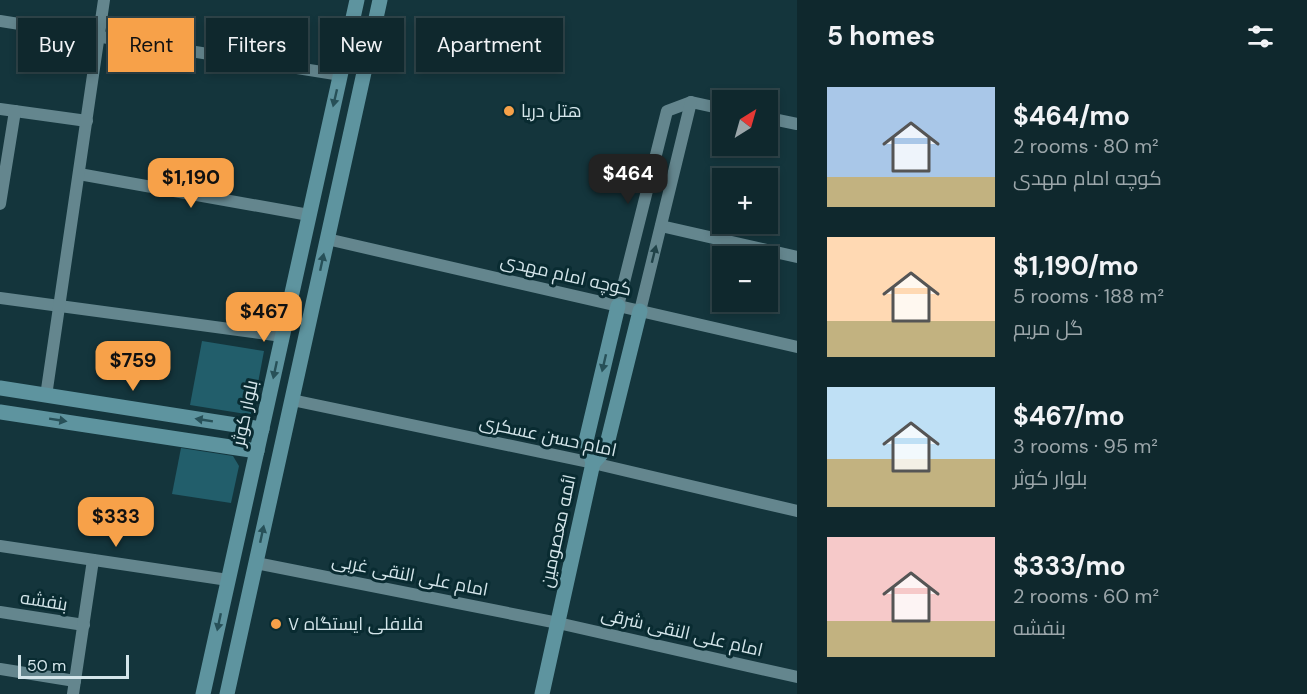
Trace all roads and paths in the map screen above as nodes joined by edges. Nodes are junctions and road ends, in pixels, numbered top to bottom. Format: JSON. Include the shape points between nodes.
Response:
{"nodes":[{"id":1,"x":104,"y":0,"type":"edge"},
{"id":2,"x":357,"y":0,"type":"edge"},
{"id":3,"x":380,"y":0,"type":"edge"},
{"id":4,"x":0,"y":21,"type":"edge"},
{"id":5,"x":99,"y":36,"type":"junction"},
{"id":6,"x":341,"y":75,"type":"junction"},
{"id":7,"x":691,"y":102,"type":"junction"},
{"id":8,"x":712,"y":107,"type":"edge"},
{"id":9,"x":0,"y":109,"type":"edge"},
{"id":10,"x":15,"y":111,"type":"junction"},
{"id":11,"x":778,"y":120,"type":"edge"},
{"id":12,"x":87,"y":121,"type":"junction"},
{"id":13,"x":797,"y":124,"type":"edge"},
{"id":14,"x":79,"y":174,"type":"junction"},
{"id":15,"x":0,"y":204,"type":"edge"},
{"id":16,"x":309,"y":215,"type":"junction"},
{"id":17,"x":661,"y":226,"type":"junction"},
{"id":18,"x":327,"y":238,"type":"junction"},
{"id":19,"x":797,"y":257,"type":"edge"},
{"id":20,"x":0,"y":298,"type":"edge"},
{"id":21,"x":618,"y":306,"type":"junction"},
{"id":22,"x":60,"y":308,"type":"junction"},
{"id":23,"x":640,"y":311,"type":"junction"},
{"id":24,"x":282,"y":336,"type":"junction"},
{"id":25,"x":797,"y":347,"type":"edge"},
{"id":26,"x":0,"y":388,"type":"edge"},
{"id":27,"x":46,"y":396,"type":"junction"},
{"id":28,"x":292,"y":400,"type":"junction"},
{"id":29,"x":0,"y":412,"type":"edge"},
{"id":30,"x":0,"y":417,"type":"edge"},
{"id":31,"x":262,"y":429,"type":"junction"},
{"id":32,"x":257,"y":451,"type":"junction"},
{"id":33,"x":593,"y":463,"type":"junction"},
{"id":34,"x":797,"y":511,"type":"edge"},
{"id":35,"x":0,"y":548,"type":"edge"},
{"id":36,"x":93,"y":560,"type":"junction"},
{"id":37,"x":256,"y":563,"type":"junction"},
{"id":38,"x":228,"y":580,"type":"junction"},
{"id":39,"x":0,"y":612,"type":"edge"},
{"id":40,"x":558,"y":622,"type":"junction"},
{"id":41,"x":84,"y":625,"type":"junction"},
{"id":42,"x":0,"y":669,"type":"edge"},
{"id":43,"x":797,"y":677,"type":"edge"},
{"id":44,"x":75,"y":681,"type":"junction"},
{"id":45,"x":73,"y":694,"type":"edge"},
{"id":46,"x":203,"y":694,"type":"edge"},
{"id":47,"x":227,"y":694,"type":"edge"},
{"id":48,"x":542,"y":694,"type":"edge"}],
"edges":[{"from":1,"to":5,"type":"street"},
{"from":2,"to":6,"type":"main road","name":"بلوار کوثر"},
{"from":3,"to":18,"type":"main road"},
{"from":4,"to":5,"type":"street"},
{"from":5,"to":6,"type":"street"},
{"from":5,"to":12,"type":"street"},
{"from":6,"to":16,"type":"main road","name":"بلوار کوثر","one_way":true},
{"from":7,"to":8,"type":"street"},
{"from":7,"to":17,"type":"street"},
{"from":7,"to":21,"type":"street","via":[[667,111]]},
{"from":9,"to":10,"type":"street"},
{"from":10,"to":12,"type":"street"},
{"from":10,"to":15,"type":"street"},
{"from":11,"to":13,"type":"street"},
{"from":12,"to":14,"type":"street"},
{"from":14,"to":16,"type":"street"},
{"from":14,"to":22,"type":"street"},
{"from":16,"to":24,"type":"main road","name":"بلوار کوثر"},
{"from":17,"to":19,"type":"street"},
{"from":23,"to":17,"type":"street","one_way":true},
{"from":18,"to":21,"type":"street","name":"کوچه امام مهدی"},
{"from":28,"to":18,"type":"main road","one_way":true},
{"from":20,"to":22,"type":"street"},
{"from":21,"to":23,"type":"street","name":"کوچه امام مهدی"},
{"from":21,"to":33,"type":"main road","one_way":true,"via":[[586,441]]},
{"from":22,"to":24,"type":"street"},
{"from":22,"to":27,"type":"street"},
{"from":23,"to":25,"type":"street","name":"کوچه امام مهدی"},
{"from":23,"to":33,"type":"main road","name":"ائمه معصومین","via":[[606,448]]},
{"from":24,"to":31,"type":"main road","name":"بلوار کوثر","one_way":true},
{"from":26,"to":27,"type":"main road"},
{"from":31,"to":27,"type":"main road","one_way":true},
{"from":28,"to":33,"type":"street","name":"امام حسن عسکری"},
{"from":37,"to":28,"type":"main road","one_way":true},
{"from":29,"to":30,"type":"street"},
{"from":29,"to":32,"type":"main road","one_way":true},
{"from":31,"to":32,"type":"main road","name":"بلوار کوثر"},
{"from":32,"to":38,"type":"main road","name":"بلوار کوثر"},
{"from":33,"to":34,"type":"street","name":"امام حسن عسکری"},
{"from":33,"to":40,"type":"main road","name":"ائمه معصومین"},
{"from":35,"to":36,"type":"street"},
{"from":36,"to":38,"type":"street"},
{"from":36,"to":41,"type":"street"},
{"from":37,"to":40,"type":"street","name":"امام علی النقی غربی"},
{"from":37,"to":47,"type":"main road"},
{"from":38,"to":46,"type":"main road","name":"بلوار کوثر","one_way":true},
{"from":39,"to":41,"type":"street","name":"بنفشه"},
{"from":40,"to":43,"type":"street","name":"امام علی النقی شرقی"},
{"from":40,"to":48,"type":"main road","name":"ائمه معصومین"},
{"from":41,"to":44,"type":"street"},
{"from":42,"to":44,"type":"street"},
{"from":44,"to":45,"type":"street"}]}
